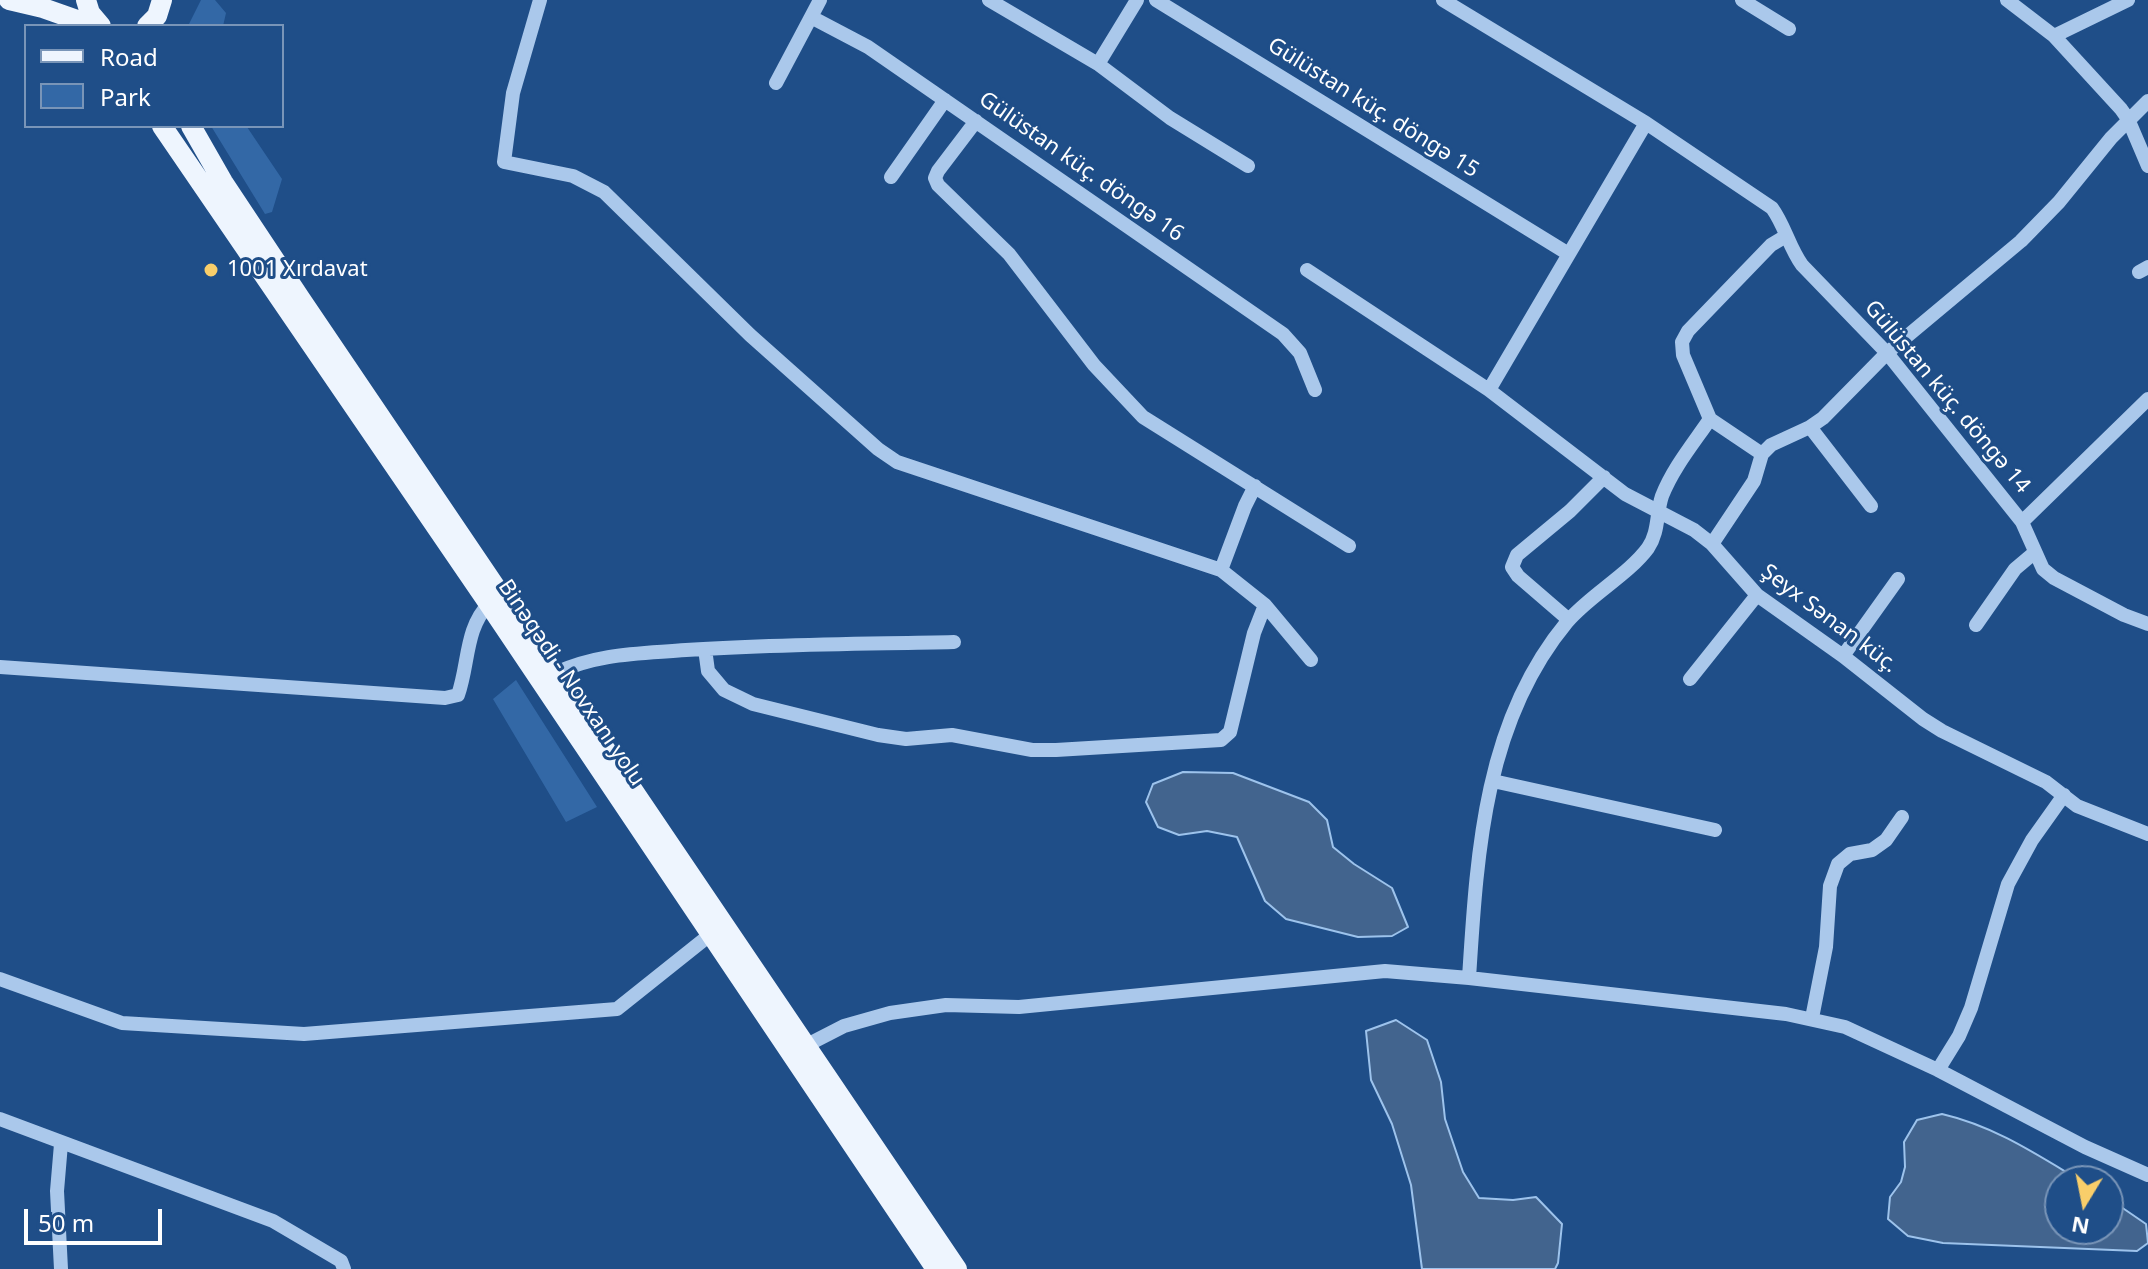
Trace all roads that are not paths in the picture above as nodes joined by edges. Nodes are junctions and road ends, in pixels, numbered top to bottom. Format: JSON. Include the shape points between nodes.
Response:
{"nodes":[{"id":1,"x":9,"y":0,"type":"edge"},
{"id":2,"x":540,"y":0,"type":"edge"},
{"id":3,"x":820,"y":0,"type":"edge"},
{"id":4,"x":989,"y":0,"type":"edge"},
{"id":5,"x":1137,"y":0,"type":"edge"},
{"id":6,"x":1156,"y":0,"type":"edge"},
{"id":7,"x":1443,"y":0,"type":"edge"},
{"id":8,"x":1742,"y":0,"type":"edge"},
{"id":9,"x":2007,"y":0,"type":"edge"},
{"id":10,"x":2128,"y":0,"type":"edge"},
{"id":11,"x":86,"y":3,"type":"edge"},
{"id":12,"x":1016,"y":6,"type":"edge"},
{"id":13,"x":811,"y":17,"type":"junction"},
{"id":14,"x":88,"y":24,"type":"edge"},
{"id":15,"x":93,"y":24,"type":"edge"},
{"id":16,"x":100,"y":24,"type":"edge"},
{"id":17,"x":1789,"y":29,"type":"dead end"},
{"id":18,"x":2054,"y":36,"type":"junction"},
{"id":19,"x":1098,"y":64,"type":"junction"},
{"id":20,"x":776,"y":83,"type":"dead end"},
{"id":21,"x":945,"y":100,"type":"junction"},
{"id":22,"x":2148,"y":101,"type":"edge"},
{"id":23,"x":2128,"y":119,"type":"junction"},
{"id":24,"x":976,"y":121,"type":"junction"},
{"id":25,"x":1646,"y":123,"type":"junction"},
{"id":26,"x":163,"y":128,"type":"edge"},
{"id":27,"x":192,"y":128,"type":"edge"},
{"id":28,"x":1248,"y":166,"type":"dead end"},
{"id":29,"x":2148,"y":166,"type":"edge"},
{"id":30,"x":891,"y":177,"type":"dead end"},
{"id":31,"x":1786,"y":236,"type":"junction"},
{"id":32,"x":1567,"y":253,"type":"junction"},
{"id":33,"x":1307,"y":270,"type":"dead end"},
{"id":34,"x":1887,"y":353,"type":"junction"},
{"id":35,"x":1315,"y":390,"type":"dead end"},
{"id":36,"x":1489,"y":390,"type":"junction"},
{"id":37,"x":2148,"y":399,"type":"edge"},
{"id":38,"x":1710,"y":419,"type":"junction"},
{"id":39,"x":1810,"y":427,"type":"junction"},
{"id":40,"x":1762,"y":454,"type":"junction"},
{"id":41,"x":1604,"y":477,"type":"junction"},
{"id":42,"x":1255,"y":486,"type":"junction"},
{"id":43,"x":1871,"y":506,"type":"dead end"},
{"id":44,"x":1657,"y":510,"type":"junction"},
{"id":45,"x":2022,"y":522,"type":"junction"},
{"id":46,"x":1712,"y":544,"type":"junction"},
{"id":47,"x":1349,"y":546,"type":"dead end"},
{"id":48,"x":2034,"y":553,"type":"junction"},
{"id":49,"x":1221,"y":570,"type":"junction"},
{"id":50,"x":1898,"y":579,"type":"dead end"},
{"id":51,"x":1757,"y":595,"type":"junction"},
{"id":52,"x":489,"y":604,"type":"junction"},
{"id":53,"x":1265,"y":605,"type":"junction"},
{"id":54,"x":1569,"y":620,"type":"junction"},
{"id":55,"x":2146,"y":624,"type":"edge"},
{"id":56,"x":1976,"y":625,"type":"dead end"},
{"id":57,"x":954,"y":642,"type":"dead end"},
{"id":58,"x":705,"y":649,"type":"junction"},
{"id":59,"x":1843,"y":656,"type":"junction"},
{"id":60,"x":1311,"y":660,"type":"dead end"},
{"id":61,"x":0,"y":667,"type":"edge"},
{"id":62,"x":555,"y":673,"type":"junction"},
{"id":63,"x":1690,"y":679,"type":"dead end"},
{"id":64,"x":1493,"y":781,"type":"junction"},
{"id":65,"x":2064,"y":795,"type":"junction"},
{"id":66,"x":1902,"y":817,"type":"dead end"},
{"id":67,"x":1715,"y":830,"type":"dead end"},
{"id":68,"x":2148,"y":834,"type":"edge"},
{"id":69,"x":711,"y":934,"type":"junction"},
{"id":70,"x":1469,"y":978,"type":"junction"},
{"id":71,"x":0,"y":979,"type":"edge"},
{"id":72,"x":1812,"y":1018,"type":"junction"},
{"id":73,"x":807,"y":1045,"type":"junction"},
{"id":74,"x":1938,"y":1070,"type":"junction"},
{"id":75,"x":0,"y":1119,"type":"edge"},
{"id":76,"x":61,"y":1144,"type":"junction"},
{"id":77,"x":2148,"y":1175,"type":"edge"},
{"id":78,"x":61,"y":1269,"type":"edge"},
{"id":79,"x":344,"y":1269,"type":"edge"},
{"id":80,"x":936,"y":1269,"type":"edge"},
{"id":81,"x":957,"y":1269,"type":"edge"}],
"edges":[{"from":1,"to":14,"type":"main road"},
{"from":2,"to":49,"type":"street","via":[[513,93],[504,162],[573,176],[604,192],[750,335],[897,462]]},
{"from":3,"to":13,"type":"street"},
{"from":4,"to":12,"type":"street"},
{"from":5,"to":19,"type":"street"},
{"from":6,"to":32,"type":"street","name":"Gülüstan küç. döngə 15"},
{"from":7,"to":25,"type":"street","name":"Gülüstan küç. döngə 14"},
{"from":8,"to":17,"type":"street"},
{"from":9,"to":18,"type":"street"},
{"from":10,"to":18,"type":"street"},
{"from":11,"to":15,"type":"main road"},
{"from":11,"to":16,"type":"main road"},
{"from":12,"to":19,"type":"street"},
{"from":13,"to":20,"type":"street"},
{"from":13,"to":21,"type":"street","name":"Gülüstan küç. döngə 16","via":[[868,47]]},
{"from":18,"to":23,"type":"street"},
{"from":19,"to":28,"type":"street","via":[[1170,118]]},
{"from":21,"to":24,"type":"street","name":"Gülüstan küç. döngə 16"},
{"from":21,"to":30,"type":"street"},
{"from":22,"to":23,"type":"street"},
{"from":23,"to":29,"type":"street"},
{"from":23,"to":34,"type":"street","via":[[2021,241]]},
{"from":24,"to":35,"type":"street","name":"Gülüstan küç. döngə 16","via":[[1283,334],[1300,353]]},
{"from":24,"to":42,"type":"street","via":[[938,171],[938,185],[1009,254],[1094,365],[1143,417]]},
{"from":25,"to":31,"type":"street","name":"Gülüstan küç. döngə 14","via":[[1772,208]]},
{"from":25,"to":32,"type":"street"},
{"from":26,"to":52,"type":"main road","name":"Binəqədi - Novxanı yolu"},
{"from":27,"to":62,"type":"main road","via":[[223,182]]},
{"from":31,"to":34,"type":"street","name":"Gülüstan küç. döngə 14","via":[[1802,265]]},
{"from":31,"to":38,"type":"street","via":[[1771,245],[1682,342]]},
{"from":32,"to":36,"type":"street"},
{"from":33,"to":36,"type":"street","name":"Şeyx Sənan küç."},
{"from":34,"to":39,"type":"street"},
{"from":34,"to":45,"type":"street","name":"Gülüstan küç. döngə 14"},
{"from":36,"to":41,"type":"street","name":"Şeyx Sənan küç."},
{"from":37,"to":45,"type":"street"},
{"from":38,"to":40,"type":"street"},
{"from":38,"to":44,"type":"street","via":[[1670,478]]},
{"from":39,"to":40,"type":"street"},
{"from":39,"to":43,"type":"street"},
{"from":40,"to":46,"type":"street","via":[[1754,481]]},
{"from":41,"to":44,"type":"street","name":"Şeyx Sənan küç."},
{"from":41,"to":54,"type":"street","via":[[1517,555],[1512,567]]},
{"from":42,"to":47,"type":"street"},
{"from":42,"to":49,"type":"street"},
{"from":44,"to":46,"type":"street","name":"Şeyx Sənan küç."},
{"from":44,"to":54,"type":"street","via":[[1657,530],[1647,549]]},
{"from":45,"to":48,"type":"street","name":"Gülüstan küç. döngə 14"},
{"from":46,"to":51,"type":"street","name":"Şeyx Sənan küç."},
{"from":48,"to":55,"type":"street","name":"Gülüstan küç. döngə 14","via":[[2054,578]]},
{"from":48,"to":56,"type":"street","via":[[2015,569]]},
{"from":49,"to":53,"type":"street"},
{"from":50,"to":59,"type":"street"},
{"from":51,"to":59,"type":"street","name":"Şeyx Sənan küç."},
{"from":51,"to":63,"type":"street"},
{"from":52,"to":61,"type":"street","via":[[473,629],[458,695],[445,698]]},
{"from":52,"to":69,"type":"main road","name":"Binəqədi - Novxanı yolu"},
{"from":53,"to":58,"type":"street","via":[[1230,732],[1221,740],[1032,750],[952,735],[878,735],[753,704],[724,690],[708,671]]},
{"from":53,"to":60,"type":"street"},
{"from":54,"to":64,"type":"street","via":[[1519,696]]},
{"from":57,"to":58,"type":"street"},
{"from":58,"to":62,"type":"street","via":[[608,656]]},
{"from":59,"to":65,"type":"street","name":"Şeyx Sənan küç.","via":[[1932,725]]},
{"from":62,"to":73,"type":"main road"},
{"from":64,"to":67,"type":"street"},
{"from":64,"to":70,"type":"street","via":[[1476,872]]},
{"from":65,"to":68,"type":"street","name":"Şeyx Sənan küç.","via":[[2098,816]]},
{"from":65,"to":74,"type":"street","via":[[2008,884],[1971,1008]]},
{"from":66,"to":72,"type":"street","via":[[1886,840],[1838,864],[1830,886],[1826,947]]},
{"from":69,"to":71,"type":"street","via":[[617,1009],[304,1034],[122,1023]]},
{"from":69,"to":80,"type":"main road","name":"Binəqədi - Novxanı yolu"},
{"from":70,"to":72,"type":"street"},
{"from":70,"to":73,"type":"street","via":[[1385,971],[1019,1007],[946,1005],[844,1026]]},
{"from":72,"to":74,"type":"street","via":[[1869,1036]]},
{"from":73,"to":81,"type":"main road"},
{"from":74,"to":77,"type":"street"},
{"from":75,"to":76,"type":"street"},
{"from":76,"to":78,"type":"street"},
{"from":76,"to":79,"type":"street","via":[[273,1221],[341,1261]]}]}
